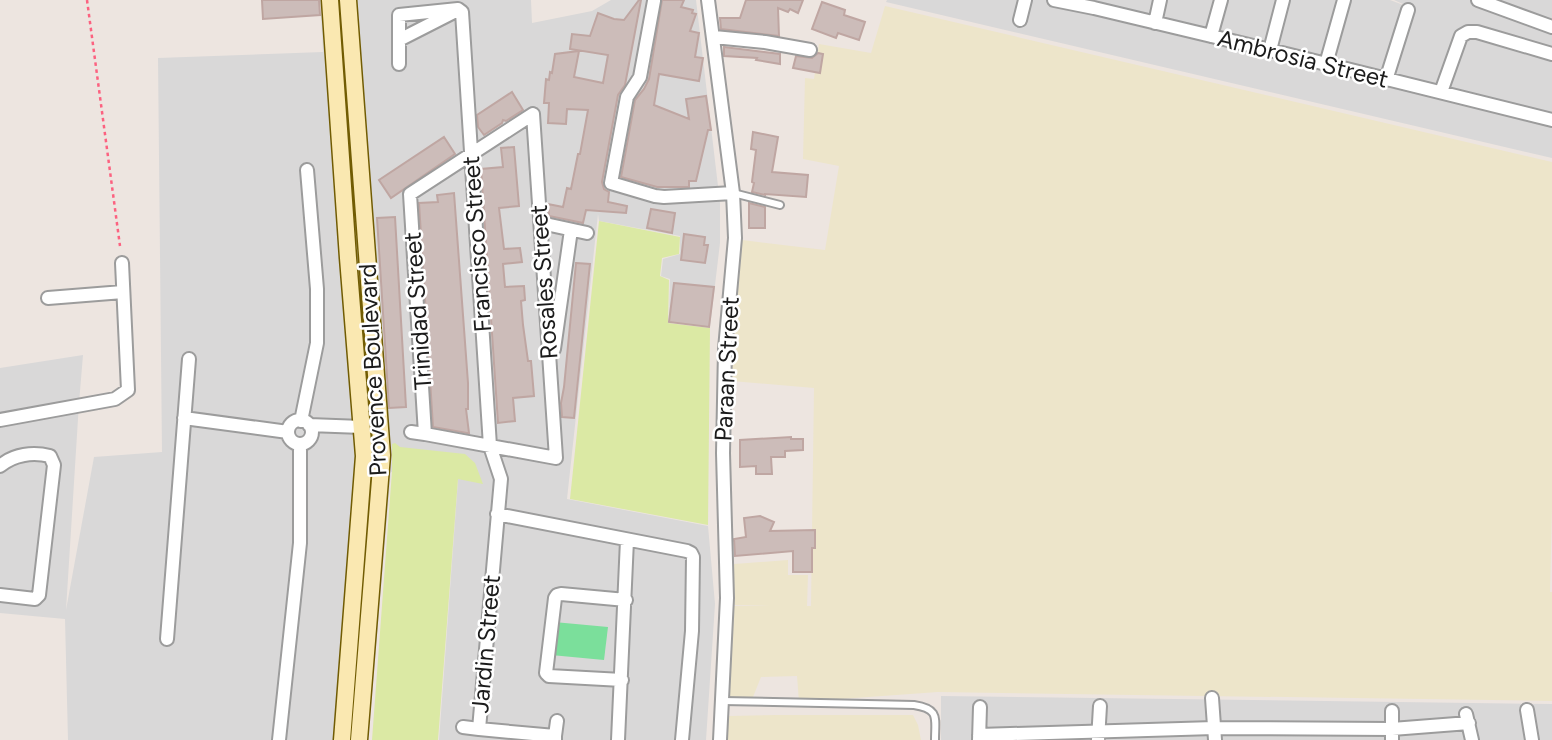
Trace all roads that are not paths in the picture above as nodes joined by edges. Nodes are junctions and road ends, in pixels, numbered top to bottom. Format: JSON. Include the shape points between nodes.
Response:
{"nodes":[{"id":1,"x":330,"y":0,"type":"edge"},
{"id":2,"x":348,"y":0,"type":"edge"},
{"id":3,"x":708,"y":0,"type":"edge"},
{"id":4,"x":1025,"y":0,"type":"edge"},
{"id":5,"x":1054,"y":0,"type":"edge"},
{"id":6,"x":1160,"y":0,"type":"edge"},
{"id":7,"x":1221,"y":0,"type":"edge"},
{"id":8,"x":1283,"y":0,"type":"edge"},
{"id":9,"x":1344,"y":0,"type":"edge"},
{"id":10,"x":1478,"y":0,"type":"edge"},
{"id":11,"x":654,"y":1,"type":"edge"},
{"id":12,"x":1095,"y":4,"type":"edge"},
{"id":13,"x":458,"y":9,"type":"junction"},
{"id":14,"x":1408,"y":9,"type":"dead end"},
{"id":15,"x":1020,"y":20,"type":"dead end"},
{"id":16,"x":1155,"y":23,"type":"junction"},
{"id":17,"x":1552,"y":27,"type":"edge"},
{"id":18,"x":1211,"y":36,"type":"junction"},
{"id":19,"x":714,"y":37,"type":"junction"},
{"id":20,"x":399,"y":40,"type":"junction"},
{"id":21,"x":810,"y":50,"type":"dead end"},
{"id":22,"x":1270,"y":50,"type":"junction"},
{"id":23,"x":1552,"y":54,"type":"edge"},
{"id":24,"x":399,"y":64,"type":"dead end"},
{"id":25,"x":1326,"y":64,"type":"junction"},
{"id":26,"x":1386,"y":80,"type":"junction"},
{"id":27,"x":1441,"y":92,"type":"junction"},
{"id":28,"x":1552,"y":120,"type":"edge"},
{"id":29,"x":471,"y":156,"type":"junction"},
{"id":30,"x":307,"y":170,"type":"dead end"},
{"id":31,"x":733,"y":193,"type":"junction"},
{"id":32,"x":780,"y":205,"type":"dead end"},
{"id":33,"x":541,"y":223,"type":"junction"},
{"id":34,"x":570,"y":230,"type":"junction"},
{"id":35,"x":587,"y":233,"type":"dead end"},
{"id":36,"x":122,"y":263,"type":"dead end"},
{"id":37,"x":123,"y":292,"type":"junction"},
{"id":38,"x":48,"y":298,"type":"dead end"},
{"id":39,"x":189,"y":359,"type":"dead end"},
{"id":40,"x":551,"y":377,"type":"junction"},
{"id":41,"x":184,"y":418,"type":"junction"},
{"id":42,"x":0,"y":420,"type":"edge"},
{"id":43,"x":305,"y":423,"type":"junction"},
{"id":44,"x":362,"y":426,"type":"junction"},
{"id":45,"x":288,"y":432,"type":"junction"},
{"id":46,"x":411,"y":432,"type":"dead end"},
{"id":47,"x":425,"y":434,"type":"junction"},
{"id":48,"x":300,"y":444,"type":"junction"},
{"id":49,"x":490,"y":446,"type":"junction"},
{"id":50,"x":382,"y":454,"type":"junction"},
{"id":51,"x":364,"y":456,"type":"junction"},
{"id":52,"x":0,"y":466,"type":"edge"},
{"id":53,"x":500,"y":479,"type":"joint"},
{"id":54,"x":497,"y":514,"type":"junction"},
{"id":55,"x":627,"y":540,"type":"junction"},
{"id":56,"x":0,"y":595,"type":"edge"},
{"id":57,"x":626,"y":600,"type":"junction"},
{"id":58,"x":167,"y":639,"type":"dead end"},
{"id":59,"x":622,"y":680,"type":"junction"},
{"id":60,"x":1212,"y":698,"type":"dead end"},
{"id":61,"x":723,"y":701,"type":"junction"},
{"id":62,"x":1100,"y":706,"type":"dead end"},
{"id":63,"x":980,"y":707,"type":"dead end"},
{"id":64,"x":1527,"y":710,"type":"dead end"},
{"id":65,"x":1392,"y":711,"type":"dead end"},
{"id":66,"x":557,"y":721,"type":"dead end"},
{"id":67,"x":463,"y":727,"type":"dead end"},
{"id":68,"x":479,"y":729,"type":"junction"},
{"id":69,"x":1215,"y":734,"type":"edge"},
{"id":70,"x":1098,"y":735,"type":"edge"},
{"id":71,"x":1392,"y":735,"type":"edge"},
{"id":72,"x":979,"y":737,"type":"edge"},
{"id":73,"x":555,"y":738,"type":"edge"},
{"id":74,"x":279,"y":740,"type":"edge"},
{"id":75,"x":342,"y":740,"type":"edge"},
{"id":76,"x":359,"y":740,"type":"edge"},
{"id":77,"x":618,"y":740,"type":"edge"},
{"id":78,"x":682,"y":740,"type":"edge"},
{"id":79,"x":720,"y":740,"type":"edge"},
{"id":80,"x":935,"y":740,"type":"edge"},
{"id":81,"x":1472,"y":740,"type":"edge"},
{"id":82,"x":1532,"y":740,"type":"edge"}],
"edges":[{"from":1,"to":44,"type":"street","name":"Provence Boulevard"},
{"from":2,"to":50,"type":"street","name":"Provence Boulevard"},
{"from":3,"to":19,"type":"street","name":"Paraan Street"},
{"from":4,"to":15,"type":"street"},
{"from":5,"to":12,"type":"street","name":"Ambrosia Street"},
{"from":6,"to":16,"type":"street"},
{"from":7,"to":18,"type":"street"},
{"from":8,"to":22,"type":"street"},
{"from":9,"to":25,"type":"street"},
{"from":10,"to":17,"type":"street"},
{"from":11,"to":31,"type":"street","via":[[640,77],[627,97],[611,183],[655,196]]},
{"from":12,"to":16,"type":"street","name":"Ambrosia Street"},
{"from":13,"to":20,"type":"street"},
{"from":13,"to":20,"type":"street","via":[[399,15]]},
{"from":13,"to":29,"type":"street","name":"Francisco Street","via":[[462,12]]},
{"from":14,"to":26,"type":"street"},
{"from":16,"to":18,"type":"street","name":"Ambrosia Street"},
{"from":18,"to":22,"type":"street","name":"Ambrosia Street"},
{"from":19,"to":21,"type":"street"},
{"from":19,"to":31,"type":"street","name":"Paraan Street"},
{"from":20,"to":24,"type":"street"},
{"from":22,"to":25,"type":"street","name":"Ambrosia Street"},
{"from":23,"to":27,"type":"street","via":[[1468,32],[1461,36]]},
{"from":25,"to":26,"type":"street","name":"Ambrosia Street"},
{"from":26,"to":27,"type":"street","name":"Ambrosia Street"},
{"from":27,"to":28,"type":"street","name":"Ambrosia Street"},
{"from":29,"to":33,"type":"street","name":"Rosales Street","via":[[538,113]]},
{"from":29,"to":47,"type":"street","name":"Trinidad Street","via":[[410,194]]},
{"from":29,"to":49,"type":"street","name":"Francisco Street"},
{"from":30,"to":43,"type":"street","via":[[317,343]]},
{"from":31,"to":32,"type":"lane"},
{"from":31,"to":61,"type":"street","name":"Paraan Street","via":[[735,238],[725,349]]},
{"from":33,"to":34,"type":"street"},
{"from":33,"to":40,"type":"street","name":"Rosales Street"},
{"from":34,"to":35,"type":"street"},
{"from":34,"to":40,"type":"street"},
{"from":36,"to":37,"type":"street"},
{"from":37,"to":38,"type":"street"},
{"from":37,"to":42,"type":"street","via":[[128,390],[115,399]]},
{"from":39,"to":41,"type":"street"},
{"from":40,"to":49,"type":"street","name":"Rosales Street","via":[[561,459]]},
{"from":41,"to":45,"type":"street"},
{"from":41,"to":58,"type":"street"},
{"from":43,"to":44,"type":"street"},
{"from":43,"to":45,"type":"street","via":[[292,424]]},
{"from":43,"to":48,"type":"street","via":[[311,429],[310,438]]},
{"from":44,"to":51,"type":"street","name":"Provence Boulevard"},
{"from":45,"to":48,"type":"street","via":[[292,441]]},
{"from":46,"to":47,"type":"street"},
{"from":47,"to":49,"type":"street"},
{"from":48,"to":74,"type":"street","via":[[300,544]]},
{"from":49,"to":53,"type":"street","name":"Francisco Street"},
{"from":50,"to":51,"type":"street"},
{"from":50,"to":76,"type":"street","name":"Provence Boulevard"},
{"from":51,"to":75,"type":"street","name":"Provence Boulevard"},
{"from":52,"to":56,"type":"street","via":[[12,457],[38,453],[50,456],[54,465],[39,595]]},
{"from":53,"to":54,"type":"street","name":"Jardin Street"},
{"from":54,"to":55,"type":"street"},
{"from":54,"to":68,"type":"street","name":"Jardin Street"},
{"from":55,"to":57,"type":"street"},
{"from":55,"to":78,"type":"street","via":[[687,551],[693,557]]},
{"from":57,"to":59,"type":"street"},
{"from":57,"to":59,"type":"street","via":[[557,595],[546,673]]},
{"from":59,"to":77,"type":"street"},
{"from":60,"to":69,"type":"street"},
{"from":61,"to":79,"type":"street","name":"Paraan Street"},
{"from":61,"to":80,"type":"lane","via":[[927,707],[935,716]]},
{"from":62,"to":70,"type":"street"},
{"from":63,"to":72,"type":"street"},
{"from":64,"to":82,"type":"street"},
{"from":65,"to":71,"type":"street"},
{"from":66,"to":73,"type":"street"},
{"from":67,"to":68,"type":"street"},
{"from":68,"to":73,"type":"street","name":"Jardin Street"},
{"from":69,"to":70,"type":"street"},
{"from":69,"to":71,"type":"street"},
{"from":70,"to":72,"type":"street"},
{"from":71,"to":81,"type":"street","via":[[1468,719]]}]}
